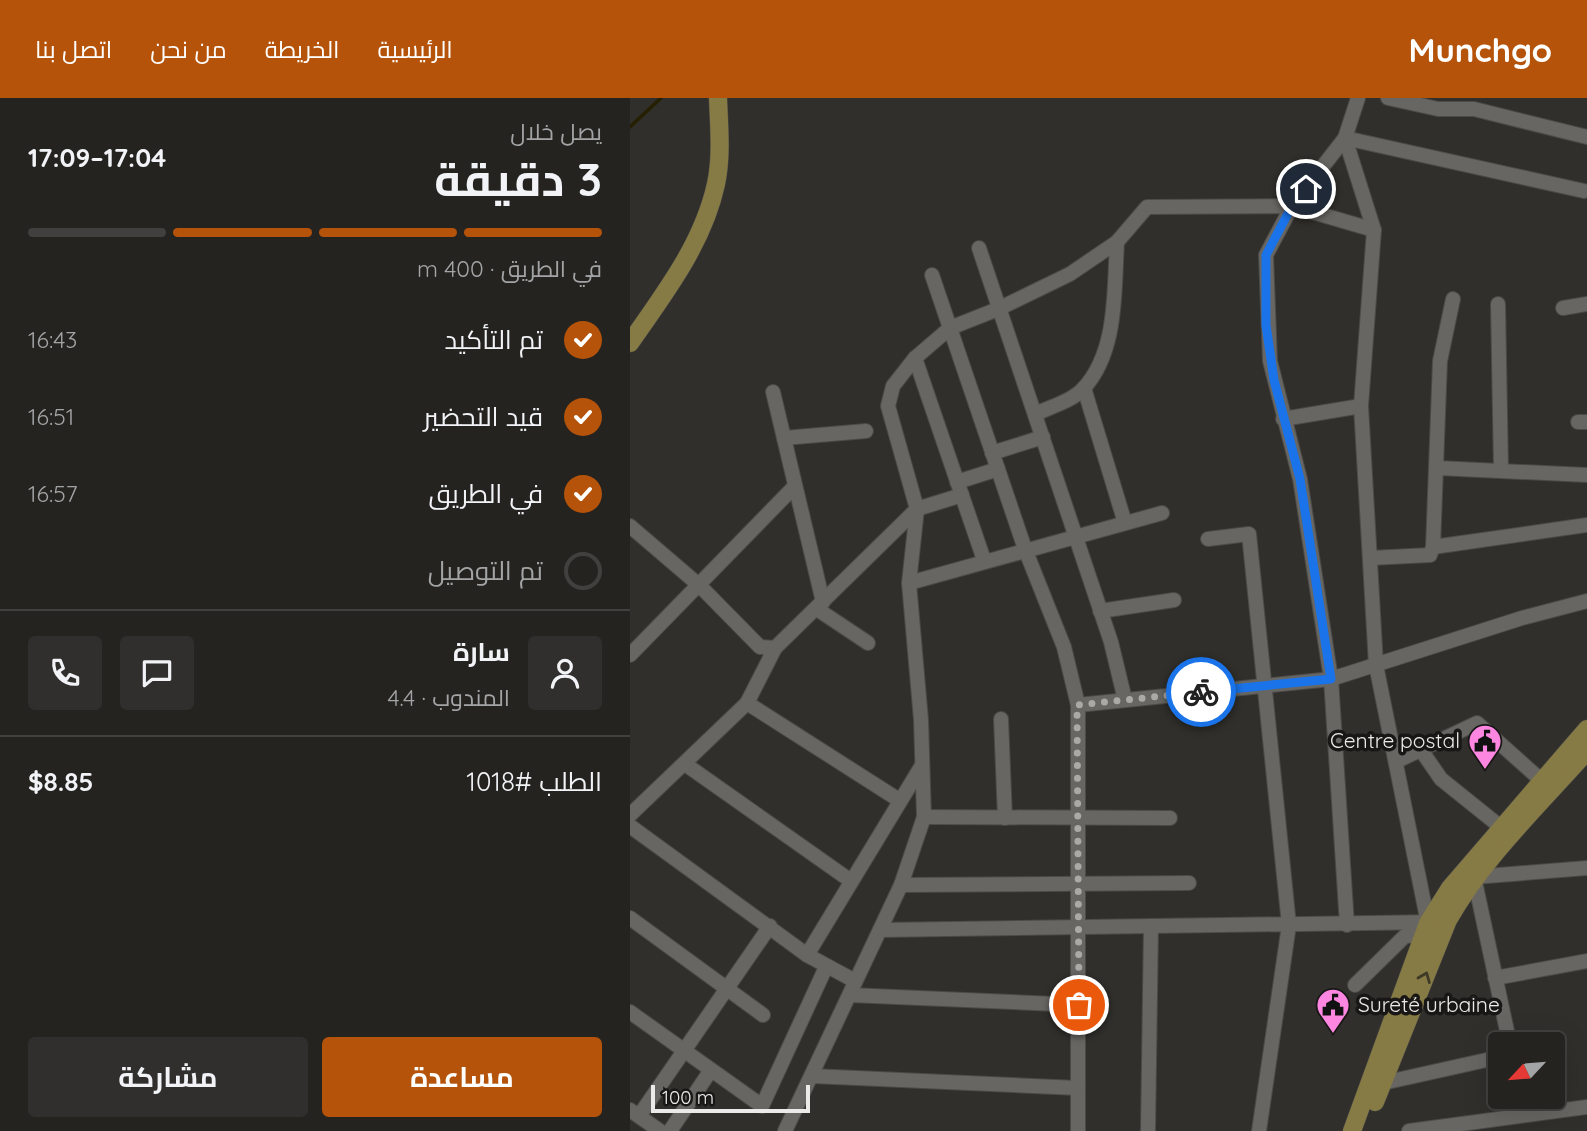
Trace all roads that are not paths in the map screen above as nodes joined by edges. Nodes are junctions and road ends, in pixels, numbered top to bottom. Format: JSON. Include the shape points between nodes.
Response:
{"nodes":[{"id":1,"x":718,"y":98,"type":"edge"},
{"id":2,"x":1358,"y":98,"type":"edge"},
{"id":3,"x":1388,"y":98,"type":"edge"},
{"id":4,"x":1474,"y":104,"type":"edge"},
{"id":5,"x":1587,"y":137,"type":"edge"},
{"id":6,"x":1345,"y":138,"type":"junction"},
{"id":7,"x":1584,"y":191,"type":"dead end"},
{"id":8,"x":1292,"y":206,"type":"junction"},
{"id":9,"x":1374,"y":230,"type":"junction"},
{"id":10,"x":1117,"y":242,"type":"junction"},
{"id":11,"x":979,"y":248,"type":"dead end"},
{"id":12,"x":932,"y":275,"type":"dead end"},
{"id":13,"x":1453,"y":299,"type":"dead end"},
{"id":14,"x":1498,"y":304,"type":"dead end"},
{"id":15,"x":1587,"y":304,"type":"edge"},
{"id":16,"x":1563,"y":308,"type":"dead end"},
{"id":17,"x":998,"y":309,"type":"junction"},
{"id":18,"x":950,"y":328,"type":"junction"},
{"id":19,"x":630,"y":343,"type":"edge"},
{"id":20,"x":915,"y":358,"type":"junction"},
{"id":21,"x":1084,"y":388,"type":"junction"},
{"id":22,"x":773,"y":392,"type":"dead end"},
{"id":23,"x":1361,"y":406,"type":"junction"},
{"id":24,"x":1035,"y":414,"type":"junction"},
{"id":25,"x":1283,"y":419,"type":"junction"},
{"id":26,"x":866,"y":431,"type":"dead end"},
{"id":27,"x":1043,"y":437,"type":"junction"},
{"id":28,"x":784,"y":438,"type":"junction"},
{"id":29,"x":992,"y":453,"type":"junction"},
{"id":30,"x":1437,"y":468,"type":"junction"},
{"id":31,"x":998,"y":469,"type":"junction"},
{"id":32,"x":1502,"y":469,"type":"junction"},
{"id":33,"x":1587,"y":475,"type":"edge"},
{"id":34,"x":796,"y":486,"type":"junction"},
{"id":35,"x":960,"y":489,"type":"junction"},
{"id":36,"x":917,"y":509,"type":"junction"},
{"id":37,"x":1162,"y":513,"type":"dead end"},
{"id":38,"x":1125,"y":523,"type":"junction"},
{"id":39,"x":1587,"y":525,"type":"edge"},
{"id":40,"x":630,"y":526,"type":"edge"},
{"id":41,"x":1075,"y":536,"type":"junction"},
{"id":42,"x":1208,"y":538,"type":"dead end"},
{"id":43,"x":1433,"y":547,"type":"junction"},
{"id":44,"x":1025,"y":549,"type":"junction"},
{"id":45,"x":1370,"y":558,"type":"junction"},
{"id":46,"x":984,"y":561,"type":"junction"},
{"id":47,"x":909,"y":583,"type":"junction"},
{"id":48,"x":700,"y":586,"type":"junction"},
{"id":49,"x":1174,"y":600,"type":"dead end"},
{"id":50,"x":1587,"y":601,"type":"edge"},
{"id":51,"x":820,"y":606,"type":"junction"},
{"id":52,"x":1100,"y":611,"type":"junction"},
{"id":53,"x":868,"y":643,"type":"dead end"},
{"id":54,"x":775,"y":648,"type":"junction"},
{"id":55,"x":630,"y":655,"type":"edge"},
{"id":56,"x":1376,"y":665,"type":"junction"},
{"id":57,"x":1331,"y":679,"type":"junction"},
{"id":58,"x":1265,"y":685,"type":"junction"},
{"id":59,"x":1125,"y":699,"type":"junction"},
{"id":60,"x":747,"y":703,"type":"junction"},
{"id":61,"x":1077,"y":705,"type":"junction"},
{"id":62,"x":1002,"y":719,"type":"dead end"},
{"id":63,"x":1585,"y":740,"type":"edge"},
{"id":64,"x":1421,"y":750,"type":"junction"},
{"id":65,"x":1397,"y":761,"type":"junction"},
{"id":66,"x":685,"y":764,"type":"junction"},
{"id":67,"x":921,"y":767,"type":"junction"},
{"id":68,"x":1542,"y":781,"type":"junction"},
{"id":69,"x":899,"y":800,"type":"junction"},
{"id":70,"x":630,"y":815,"type":"edge"},
{"id":71,"x":924,"y":817,"type":"junction"},
{"id":72,"x":1005,"y":818,"type":"junction"},
{"id":73,"x":1079,"y":818,"type":"junction"},
{"id":74,"x":1170,"y":818,"type":"dead end"},
{"id":75,"x":630,"y":826,"type":"edge"},
{"id":76,"x":1502,"y":828,"type":"junction"},
{"id":77,"x":1587,"y":868,"type":"edge"},
{"id":78,"x":1475,"y":877,"type":"junction"},
{"id":79,"x":851,"y":881,"type":"junction"},
{"id":80,"x":1189,"y":883,"type":"dead end"},
{"id":81,"x":1080,"y":884,"type":"junction"},
{"id":82,"x":901,"y":885,"type":"junction"},
{"id":83,"x":630,"y":918,"type":"edge"},
{"id":84,"x":1448,"y":920,"type":"junction"},
{"id":85,"x":1289,"y":925,"type":"junction"},
{"id":86,"x":1347,"y":925,"type":"junction"},
{"id":87,"x":770,"y":926,"type":"junction"},
{"id":88,"x":1151,"y":926,"type":"junction"},
{"id":89,"x":1080,"y":927,"type":"junction"},
{"id":90,"x":1426,"y":929,"type":"junction"},
{"id":91,"x":880,"y":930,"type":"junction"},
{"id":92,"x":807,"y":955,"type":"junction"},
{"id":93,"x":1587,"y":961,"type":"edge"},
{"id":94,"x":826,"y":967,"type":"junction"},
{"id":95,"x":1495,"y":978,"type":"junction"},
{"id":96,"x":1355,"y":985,"type":"dead end"},
{"id":97,"x":852,"y":988,"type":"junction"},
{"id":98,"x":727,"y":989,"type":"junction"},
{"id":99,"x":1079,"y":1005,"type":"junction"},
{"id":100,"x":630,"y":1012,"type":"edge"},
{"id":101,"x":763,"y":1015,"type":"dead end"},
{"id":102,"x":1507,"y":1032,"type":"edge"},
{"id":103,"x":683,"y":1050,"type":"junction"},
{"id":104,"x":1488,"y":1060,"type":"edge"},
{"id":105,"x":711,"y":1070,"type":"junction"},
{"id":106,"x":812,"y":1076,"type":"junction"},
{"id":107,"x":1383,"y":1083,"type":"junction"},
{"id":108,"x":1078,"y":1088,"type":"junction"},
{"id":109,"x":1587,"y":1107,"type":"edge"},
{"id":110,"x":1526,"y":1110,"type":"edge"},
{"id":111,"x":634,"y":1113,"type":"edge"},
{"id":112,"x":1528,"y":1114,"type":"junction"},
{"id":113,"x":1438,"y":1129,"type":"edge"},
{"id":114,"x":660,"y":1131,"type":"edge"},
{"id":115,"x":670,"y":1131,"type":"edge"},
{"id":116,"x":785,"y":1131,"type":"edge"},
{"id":117,"x":1078,"y":1131,"type":"edge"},
{"id":118,"x":1148,"y":1131,"type":"edge"},
{"id":119,"x":1259,"y":1131,"type":"edge"},
{"id":120,"x":1352,"y":1131,"type":"edge"},
{"id":121,"x":1364,"y":1131,"type":"edge"},
{"id":122,"x":1409,"y":1131,"type":"edge"},
{"id":123,"x":1534,"y":1131,"type":"edge"}],
"edges":[{"from":1,"to":19,"type":"main road","via":[[717,173],[702,228],[676,277]]},
{"from":2,"to":6,"type":"street"},
{"from":3,"to":4,"type":"street","via":[[1437,109]]},
{"from":4,"to":5,"type":"street"},
{"from":6,"to":7,"type":"street"},
{"from":6,"to":8,"type":"street"},
{"from":6,"to":9,"type":"street"},
{"from":8,"to":9,"type":"street"},
{"from":8,"to":10,"type":"street","via":[[1147,207]]},
{"from":8,"to":25,"type":"street","via":[[1266,255],[1270,361]]},
{"from":9,"to":23,"type":"street"},
{"from":10,"to":17,"type":"street","via":[[1070,274]]},
{"from":10,"to":21,"type":"street","via":[[1105,355]]},
{"from":11,"to":17,"type":"street"},
{"from":12,"to":18,"type":"street"},
{"from":13,"to":30,"type":"street","via":[[1440,361]]},
{"from":14,"to":32,"type":"street"},
{"from":15,"to":16,"type":"street"},
{"from":17,"to":18,"type":"street"},
{"from":17,"to":24,"type":"street"},
{"from":18,"to":20,"type":"street"},
{"from":18,"to":29,"type":"street"},
{"from":20,"to":35,"type":"street"},
{"from":20,"to":36,"type":"street","via":[[893,386],[888,406]]},
{"from":21,"to":24,"type":"street"},
{"from":21,"to":38,"type":"street"},
{"from":22,"to":28,"type":"street"},
{"from":23,"to":25,"type":"street"},
{"from":23,"to":45,"type":"street"},
{"from":24,"to":27,"type":"street"},
{"from":25,"to":57,"type":"street","via":[[1300,479]]},
{"from":26,"to":28,"type":"street"},
{"from":27,"to":29,"type":"street"},
{"from":27,"to":41,"type":"street"},
{"from":28,"to":34,"type":"street"},
{"from":29,"to":31,"type":"street"},
{"from":30,"to":32,"type":"street"},
{"from":30,"to":43,"type":"street"},
{"from":31,"to":35,"type":"street"},
{"from":31,"to":44,"type":"street"},
{"from":32,"to":33,"type":"street"},
{"from":34,"to":48,"type":"street"},
{"from":34,"to":51,"type":"street"},
{"from":35,"to":36,"type":"street"},
{"from":35,"to":46,"type":"street"},
{"from":36,"to":47,"type":"street"},
{"from":36,"to":51,"type":"street"},
{"from":37,"to":38,"type":"street"},
{"from":38,"to":41,"type":"street"},
{"from":39,"to":43,"type":"street"},
{"from":40,"to":48,"type":"street"},
{"from":41,"to":44,"type":"street"},
{"from":41,"to":52,"type":"street"},
{"from":42,"to":58,"type":"street","via":[[1249,534]]},
{"from":43,"to":45,"type":"street","via":[[1430,555]]},
{"from":44,"to":46,"type":"street"},
{"from":44,"to":61,"type":"street","via":[[1064,647]]},
{"from":45,"to":56,"type":"street"},
{"from":46,"to":47,"type":"street"},
{"from":47,"to":67,"type":"street"},
{"from":48,"to":54,"type":"street","via":[[760,647]]},
{"from":48,"to":55,"type":"street"},
{"from":49,"to":52,"type":"street"},
{"from":50,"to":56,"type":"street"},
{"from":51,"to":53,"type":"street"},
{"from":51,"to":54,"type":"street"},
{"from":52,"to":59,"type":"street"},
{"from":54,"to":60,"type":"street"},
{"from":56,"to":57,"type":"street"},
{"from":56,"to":65,"type":"street"},
{"from":57,"to":58,"type":"street"},
{"from":57,"to":86,"type":"street"},
{"from":58,"to":59,"type":"street"},
{"from":58,"to":85,"type":"street"},
{"from":59,"to":61,"type":"street"},
{"from":60,"to":66,"type":"street"},
{"from":60,"to":69,"type":"street"},
{"from":61,"to":73,"type":"street"},
{"from":62,"to":72,"type":"street"},
{"from":63,"to":68,"type":"main road"},
{"from":63,"to":78,"type":"main road"},
{"from":64,"to":65,"type":"street"},
{"from":64,"to":68,"type":"street","via":[[1477,723]]},
{"from":64,"to":76,"type":"street","via":[[1441,779]]},
{"from":65,"to":90,"type":"street"},
{"from":66,"to":70,"type":"street"},
{"from":66,"to":79,"type":"street"},
{"from":67,"to":69,"type":"street"},
{"from":67,"to":71,"type":"street"},
{"from":68,"to":76,"type":"main road"},
{"from":69,"to":79,"type":"street"},
{"from":71,"to":72,"type":"street"},
{"from":71,"to":82,"type":"street"},
{"from":72,"to":73,"type":"street"},
{"from":73,"to":74,"type":"street"},
{"from":73,"to":81,"type":"street"},
{"from":75,"to":87,"type":"street"},
{"from":76,"to":90,"type":"main road","via":[[1450,888]]},
{"from":77,"to":78,"type":"street"},
{"from":78,"to":84,"type":"main road"},
{"from":78,"to":95,"type":"street"},
{"from":79,"to":92,"type":"street"},
{"from":80,"to":81,"type":"street"},
{"from":81,"to":82,"type":"street"},
{"from":81,"to":89,"type":"street"},
{"from":82,"to":91,"type":"street"},
{"from":83,"to":98,"type":"street"},
{"from":84,"to":90,"type":"street"},
{"from":107,"to":84,"type":"main road","one_way":true},
{"from":85,"to":86,"type":"street"},
{"from":85,"to":88,"type":"street"},
{"from":85,"to":119,"type":"street"},
{"from":86,"to":90,"type":"street"},
{"from":87,"to":92,"type":"street"},
{"from":87,"to":98,"type":"street"},
{"from":88,"to":89,"type":"street"},
{"from":88,"to":118,"type":"street"},
{"from":89,"to":91,"type":"street"},
{"from":89,"to":99,"type":"street"},
{"from":90,"to":96,"type":"street","via":[[1405,936]]},
{"from":90,"to":120,"type":"main road"},
{"from":91,"to":97,"type":"street"},
{"from":92,"to":94,"type":"street"},
{"from":93,"to":95,"type":"street"},
{"from":94,"to":97,"type":"street"},
{"from":94,"to":105,"type":"street","via":[[762,1106]]},
{"from":95,"to":102,"type":"street"},
{"from":97,"to":99,"type":"street"},
{"from":97,"to":106,"type":"street"},
{"from":98,"to":101,"type":"street"},
{"from":98,"to":103,"type":"street"},
{"from":99,"to":108,"type":"street"},
{"from":100,"to":103,"type":"street"},
{"from":103,"to":105,"type":"street"},
{"from":103,"to":111,"type":"street"},
{"from":104,"to":107,"type":"street"},
{"from":105,"to":115,"type":"street"},
{"from":106,"to":108,"type":"street"},
{"from":106,"to":116,"type":"street"},
{"from":107,"to":121,"type":"main road"},
{"from":108,"to":117,"type":"street"},
{"from":109,"to":112,"type":"street"},
{"from":110,"to":112,"type":"street"},
{"from":111,"to":114,"type":"street"},
{"from":112,"to":113,"type":"street"},
{"from":112,"to":123,"type":"street"},
{"from":113,"to":122,"type":"street"}]}
